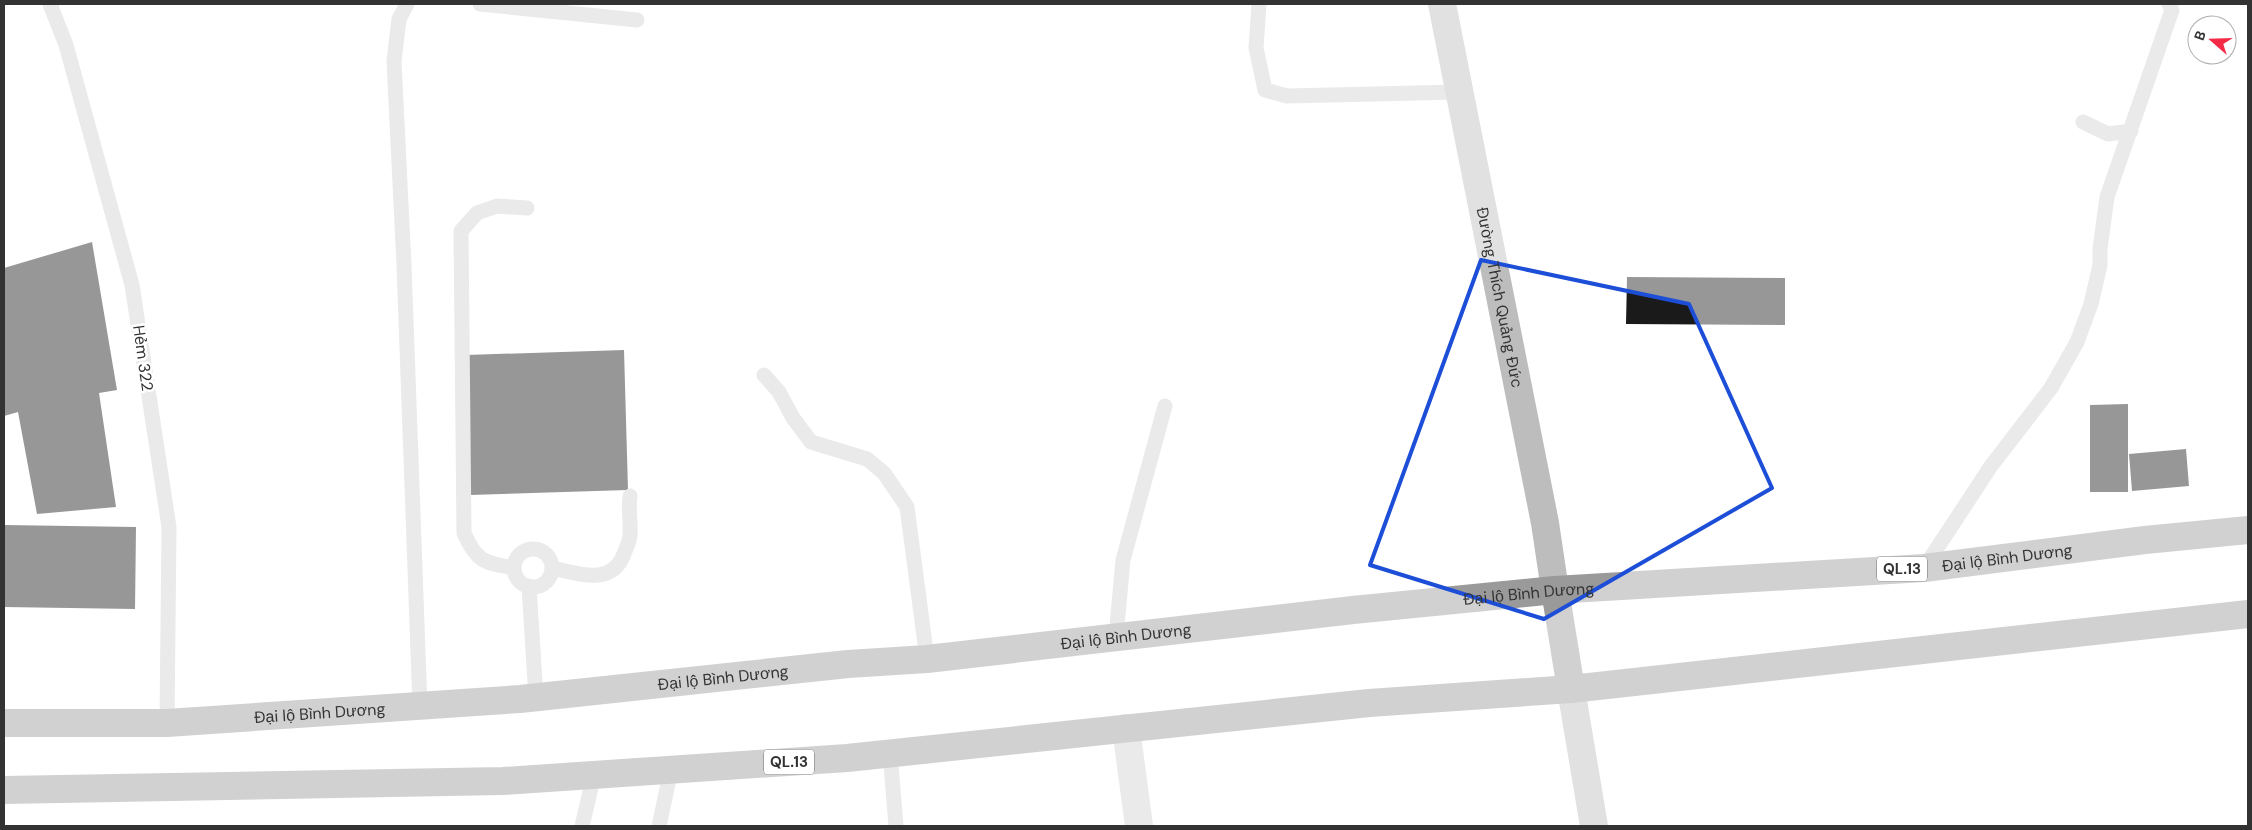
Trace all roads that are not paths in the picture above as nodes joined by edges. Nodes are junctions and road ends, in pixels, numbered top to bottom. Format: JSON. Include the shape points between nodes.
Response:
{"nodes":[{"id":1,"x":50,"y":4,"type":"edge"},
{"id":2,"x":407,"y":4,"type":"edge"},
{"id":3,"x":480,"y":4,"type":"edge"},
{"id":4,"x":1260,"y":4,"type":"edge"},
{"id":5,"x":1444,"y":4,"type":"edge"},
{"id":6,"x":2169,"y":4,"type":"edge"},
{"id":7,"x":637,"y":20,"type":"dead end"},
{"id":8,"x":1460,"y":92,"type":"junction"},
{"id":9,"x":2083,"y":122,"type":"dead end"},
{"id":10,"x":2131,"y":131,"type":"junction"},
{"id":11,"x":527,"y":208,"type":"dead end"},
{"id":12,"x":764,"y":376,"type":"dead end"},
{"id":13,"x":1165,"y":406,"type":"dead end"},
{"id":14,"x":630,"y":496,"type":"dead end"},
{"id":15,"x":2248,"y":530,"type":"edge"},
{"id":16,"x":514,"y":568,"type":"junction"},
{"id":17,"x":553,"y":568,"type":"junction"},
{"id":18,"x":1924,"y":568,"type":"junction"},
{"id":19,"x":529,"y":586,"type":"junction"},
{"id":20,"x":1555,"y":590,"type":"junction"},
{"id":21,"x":2248,"y":614,"type":"edge"},
{"id":22,"x":1116,"y":637,"type":"junction"},
{"id":23,"x":927,"y":659,"type":"junction"},
{"id":24,"x":1571,"y":689,"type":"junction"},
{"id":25,"x":536,"y":698,"type":"junction"},
{"id":26,"x":420,"y":707,"type":"junction"},
{"id":27,"x":4,"y":723,"type":"edge"},
{"id":28,"x":167,"y":723,"type":"junction"},
{"id":29,"x":1126,"y":728,"type":"junction"},
{"id":30,"x":890,"y":753,"type":"junction"},
{"id":31,"x":671,"y":770,"type":"junction"},
{"id":32,"x":594,"y":775,"type":"junction"},
{"id":33,"x":4,"y":790,"type":"edge"},
{"id":34,"x":582,"y":826,"type":"edge"},
{"id":35,"x":659,"y":826,"type":"edge"},
{"id":36,"x":896,"y":826,"type":"edge"},
{"id":37,"x":1139,"y":826,"type":"edge"},
{"id":38,"x":1594,"y":826,"type":"edge"}],
"edges":[{"from":1,"to":28,"type":"lane","name":"Hẻm 322","via":[[66,45],[132,285],[168,528]]},
{"from":2,"to":26,"type":"lane","via":[[399,19],[394,61]]},
{"from":3,"to":7,"type":"lane"},
{"from":4,"to":8,"type":"lane","via":[[1256,48],[1265,90],[1287,96]]},
{"from":5,"to":8,"type":"street","name":"Đường Thích Quảng Đức"},
{"from":6,"to":10,"type":"lane","via":[[2172,10]]},
{"from":8,"to":20,"type":"street","name":"Đường Thích Quảng Đức","via":[[1545,523]]},
{"from":9,"to":10,"type":"lane","via":[[2108,134]]},
{"from":10,"to":18,"type":"lane","via":[[2107,197],[2100,265],[2092,304],[2076,342],[2052,388],[1991,466]]},
{"from":11,"to":16,"type":"lane","via":[[496,206],[477,213],[461,231],[464,532],[471,549],[488,564]]},
{"from":12,"to":23,"type":"lane","via":[[779,392],[811,442],[867,459],[884,473],[907,507]]},
{"from":13,"to":22,"type":"lane","via":[[1123,560]]},
{"from":14,"to":17,"type":"lane","via":[[630,537],[620,565],[610,573],[588,576]]},
{"from":15,"to":18,"type":"highway","name":"Đại lộ Bình Dương","number":"QL.13"},
{"from":16,"to":17,"type":"lane","via":[[516,558],[533,549],[543,551]]},
{"from":16,"to":19,"type":"lane","via":[[516,578]]},
{"from":17,"to":19,"type":"lane","via":[[550,578],[542,585]]},
{"from":18,"to":20,"type":"highway","name":"Đại lộ Bình Dương","number":"QL.13"},
{"from":19,"to":25,"type":"lane"},
{"from":20,"to":22,"type":"highway","name":"Đại lộ Bình Dương","number":"QL.13"},
{"from":20,"to":24,"type":"highway"},
{"from":21,"to":24,"type":"highway","number":"QL.13"},
{"from":22,"to":23,"type":"highway","name":"Đại lộ Bình Dương","number":"QL.13"},
{"from":23,"to":25,"type":"highway","name":"Đại lộ Bình Dương","number":"QL.13","via":[[848,664]]},
{"from":24,"to":29,"type":"highway","number":"QL.13","via":[[1369,703]]},
{"from":24,"to":38,"type":"street"},
{"from":25,"to":26,"type":"highway","name":"Đại lộ Bình Dương","number":"QL.13"},
{"from":26,"to":28,"type":"highway","name":"Đại lộ Bình Dương","number":"QL.13"},
{"from":27,"to":28,"type":"highway","name":"Đại lộ Bình Dương","number":"QL.13"},
{"from":29,"to":30,"type":"highway","number":"QL.13"},
{"from":29,"to":37,"type":"street"},
{"from":30,"to":31,"type":"highway","number":"QL.13"},
{"from":30,"to":36,"type":"lane"},
{"from":31,"to":32,"type":"highway","number":"QL.13"},
{"from":31,"to":35,"type":"lane"},
{"from":32,"to":33,"type":"highway","number":"QL.13","via":[[504,781]]},
{"from":32,"to":34,"type":"lane"}]}
